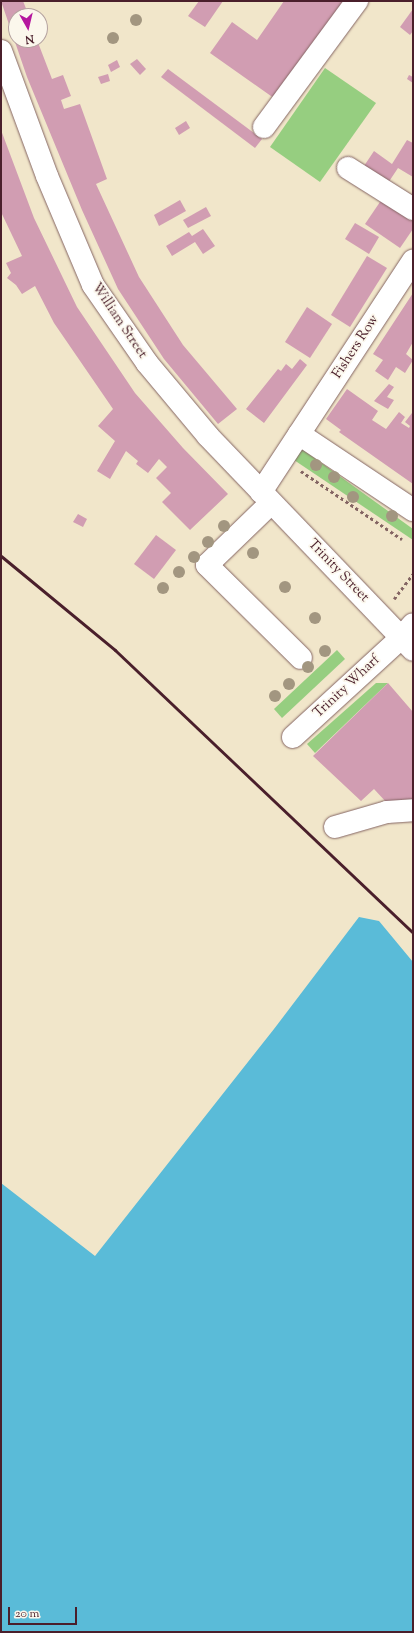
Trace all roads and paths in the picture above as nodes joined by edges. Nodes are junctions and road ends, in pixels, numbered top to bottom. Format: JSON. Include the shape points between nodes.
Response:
{"nodes":[{"id":1,"x":357,"y":1,"type":"edge"},
{"id":2,"x":1,"y":51,"type":"edge"},
{"id":3,"x":264,"y":127,"type":"dead end"},
{"id":4,"x":348,"y":168,"type":"dead end"},
{"id":5,"x":413,"y":209,"type":"edge"},
{"id":6,"x":413,"y":261,"type":"edge"},
{"id":7,"x":299,"y":434,"type":"junction"},
{"id":8,"x":283,"y":459,"type":"junction"},
{"id":9,"x":266,"y":498,"type":"junction"},
{"id":10,"x":413,"y":510,"type":"edge"},
{"id":11,"x":402,"y":539,"type":"dead end"},
{"id":12,"x":413,"y":574,"type":"edge"},
{"id":13,"x":381,"y":615,"type":"junction"},
{"id":14,"x":409,"y":637,"type":"edge"},
{"id":15,"x":301,"y":658,"type":"dead end"},
{"id":16,"x":293,"y":737,"type":"dead end"},
{"id":17,"x":413,"y":810,"type":"edge"},
{"id":18,"x":335,"y":827,"type":"dead end"}],
"edges":[{"from":1,"to":3,"type":"main road"},
{"from":2,"to":9,"type":"main road","name":"William Street","via":[[47,176],[93,285],[147,363],[208,436]]},
{"from":4,"to":5,"type":"main road"},
{"from":6,"to":7,"type":"main road","name":"Fishers Row"},
{"from":7,"to":8,"type":"main road","name":"Fishers Row"},
{"from":7,"to":10,"type":"main road"},
{"from":8,"to":9,"type":"main road","name":"Fishers Row"},
{"from":8,"to":11,"type":"path"},
{"from":9,"to":13,"type":"main road","name":"Trinity Street"},
{"from":9,"to":15,"type":"main road","name":"Fishers Row","via":[[207,565]]},
{"from":12,"to":13,"type":"path"},
{"from":13,"to":14,"type":"main road","name":"Trinity Street"},
{"from":14,"to":16,"type":"main road","name":"Trinity Wharf"},
{"from":17,"to":18,"type":"main road","via":[[386,812]]}]}
